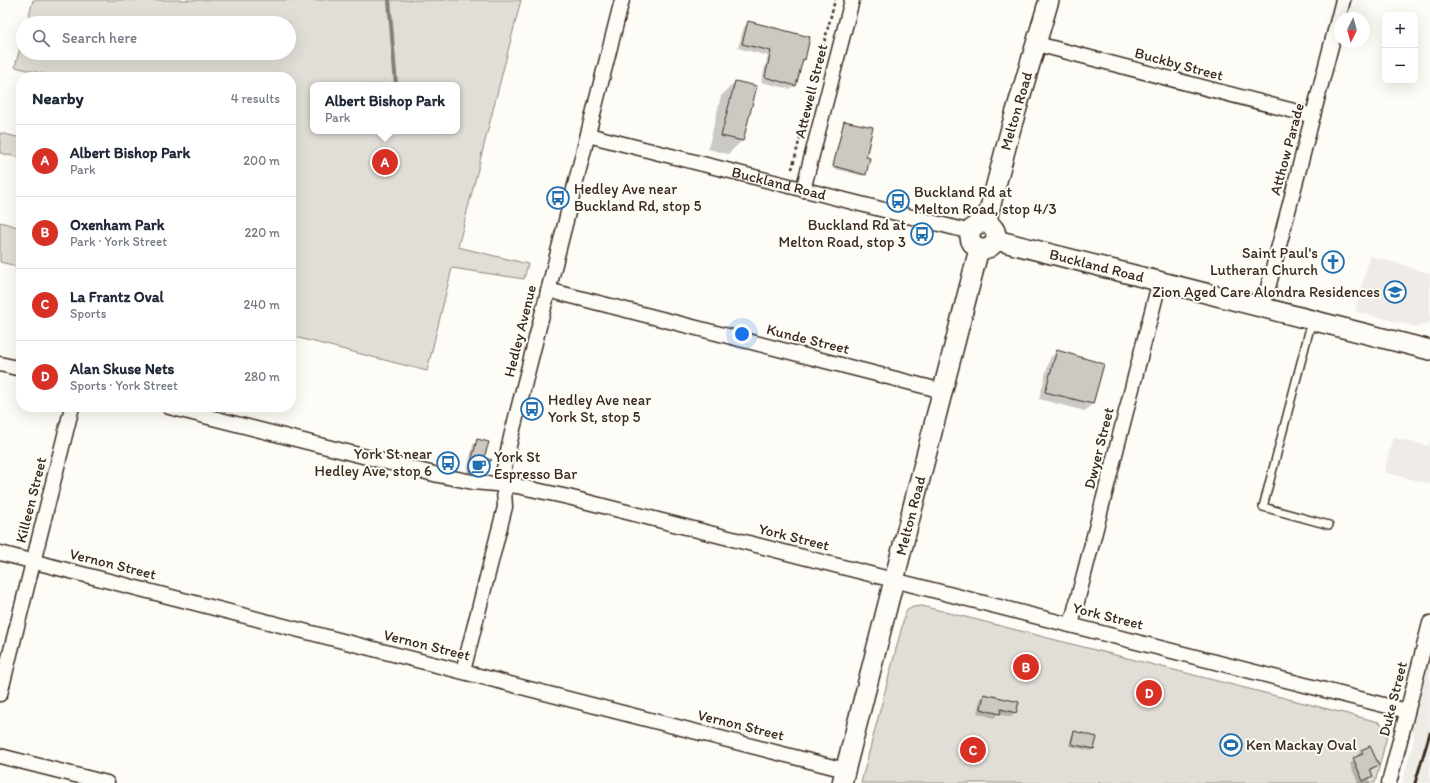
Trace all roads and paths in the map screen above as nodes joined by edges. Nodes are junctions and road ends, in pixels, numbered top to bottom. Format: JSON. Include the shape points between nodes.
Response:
{"nodes":[{"id":1,"x":622,"y":0,"type":"edge"},
{"id":2,"x":835,"y":0,"type":"edge"},
{"id":3,"x":852,"y":0,"type":"edge"},
{"id":4,"x":1049,"y":0,"type":"edge"},
{"id":5,"x":1343,"y":0,"type":"edge"},
{"id":6,"x":1037,"y":44,"type":"junction"},
{"id":7,"x":1313,"y":116,"type":"junction"},
{"id":8,"x":588,"y":135,"type":"junction"},
{"id":9,"x":792,"y":169,"type":"dead end"},
{"id":10,"x":803,"y":190,"type":"junction"},
{"id":11,"x":979,"y":235,"type":"junction"},
{"id":12,"x":1160,"y":280,"type":"junction"},
{"id":13,"x":548,"y":290,"type":"junction"},
{"id":14,"x":1263,"y":307,"type":"junction"},
{"id":15,"x":1312,"y":320,"type":"junction"},
{"id":16,"x":1430,"y":350,"type":"edge"},
{"id":17,"x":0,"y":364,"type":"edge"},
{"id":18,"x":16,"y":368,"type":"edge"},
{"id":19,"x":943,"y":391,"type":"junction"},
{"id":20,"x":71,"y":412,"type":"edge"},
{"id":21,"x":189,"y":412,"type":"edge"},
{"id":22,"x":503,"y":484,"type":"junction"},
{"id":23,"x":1329,"y":525,"type":"dead end"},
{"id":24,"x":0,"y":553,"type":"edge"},
{"id":25,"x":33,"y":562,"type":"junction"},
{"id":26,"x":894,"y":579,"type":"junction"},
{"id":27,"x":1430,"y":623,"type":"edge"},
{"id":28,"x":1071,"y":625,"type":"junction"},
{"id":29,"x":463,"y":671,"type":"junction"},
{"id":30,"x":0,"y":694,"type":"edge"},
{"id":31,"x":1407,"y":711,"type":"junction"},
{"id":32,"x":0,"y":756,"type":"edge"},
{"id":33,"x":843,"y":776,"type":"edge"},
{"id":34,"x":107,"y":783,"type":"edge"},
{"id":35,"x":1389,"y":783,"type":"edge"}],
"edges":[{"from":1,"to":8,"type":"street","name":"Hedley Avenue"},
{"from":2,"to":9,"type":"path"},
{"from":3,"to":10,"type":"street","name":"Attewell Street"},
{"from":4,"to":6,"type":"street","name":"Melton Road"},
{"from":5,"to":7,"type":"street","name":"Atthow Parade"},
{"from":6,"to":7,"type":"street","name":"Buckby Street"},
{"from":6,"to":11,"type":"street","name":"Melton Road"},
{"from":7,"to":14,"type":"street","name":"Atthow Parade"},
{"from":8,"to":10,"type":"street","name":"Buckland Road"},
{"from":8,"to":13,"type":"street","name":"Hedley Avenue"},
{"from":10,"to":11,"type":"street","name":"Buckland Road"},
{"from":11,"to":12,"type":"street","name":"Buckland Road","via":[[994,228],[996,240]]},
{"from":11,"to":19,"type":"street","name":"Melton Road"},
{"from":12,"to":14,"type":"street","name":"Buckland Road"},
{"from":12,"to":28,"type":"street","name":"Dwyer Street"},
{"from":13,"to":19,"type":"street","name":"Kunde Street"},
{"from":13,"to":22,"type":"street","name":"Hedley Avenue","via":[[511,437]]},
{"from":14,"to":15,"type":"street","name":"Buckland Road"},
{"from":15,"to":16,"type":"street","name":"Buckland Road"},
{"from":15,"to":23,"type":"lane","via":[[1263,507]]},
{"from":17,"to":18,"type":"street"},
{"from":19,"to":26,"type":"street","name":"Melton Road"},
{"from":20,"to":25,"type":"street","name":"Killeen Street"},
{"from":21,"to":22,"type":"street","name":"York Street","via":[[438,475],[473,482]]},
{"from":22,"to":26,"type":"street","name":"York Street","via":[[568,497]]},
{"from":22,"to":29,"type":"street","name":"Hedley Avenue","via":[[505,507]]},
{"from":24,"to":25,"type":"street","name":"Vernon Street"},
{"from":25,"to":29,"type":"street","name":"Vernon Street"},
{"from":25,"to":30,"type":"street","name":"Killeen Street"},
{"from":26,"to":28,"type":"street","name":"York Street"},
{"from":26,"to":33,"type":"street","name":"Melton Road"},
{"from":27,"to":31,"type":"street","name":"Duke Street"},
{"from":28,"to":31,"type":"street","name":"York Street"},
{"from":29,"to":33,"type":"street","name":"Vernon Street"},
{"from":31,"to":35,"type":"street","name":"Duke Street"},
{"from":32,"to":34,"type":"street"}]}
